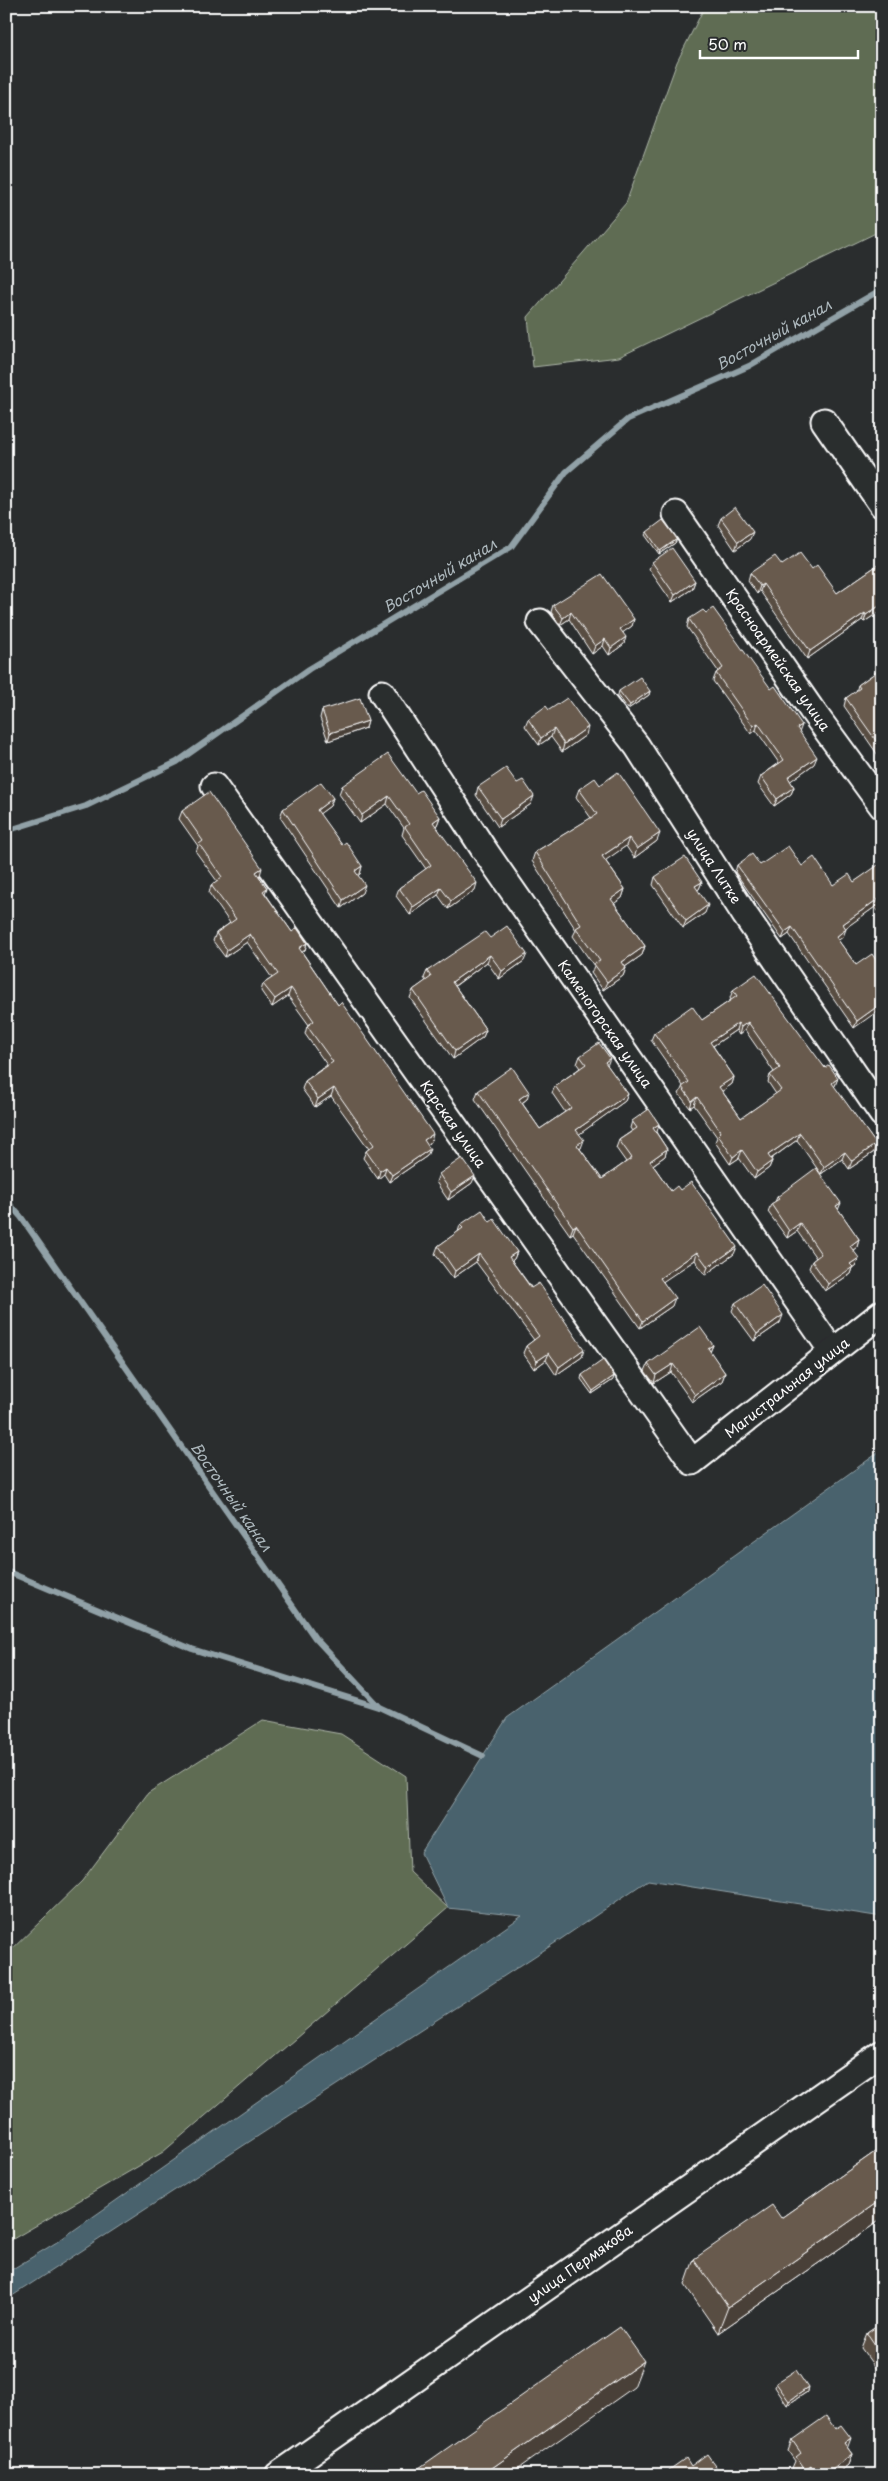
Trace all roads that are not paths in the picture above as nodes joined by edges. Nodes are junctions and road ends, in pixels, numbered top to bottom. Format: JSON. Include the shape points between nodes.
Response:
{"nodes":[{"id":1,"x":824,"y":420,"type":"dead end"},
{"id":2,"x":882,"y":505,"type":"edge"},
{"id":3,"x":676,"y":514,"type":"dead end"},
{"id":4,"x":540,"y":622,"type":"dead end"},
{"id":5,"x":382,"y":693,"type":"dead end"},
{"id":6,"x":214,"y":786,"type":"dead end"},
{"id":7,"x":882,"y":806,"type":"edge"},
{"id":8,"x":882,"y":1114,"type":"edge"},
{"id":9,"x":882,"y":1313,"type":"edge"},
{"id":10,"x":832,"y":1351,"type":"junction"},
{"id":11,"x":692,"y":1462,"type":"joint"},
{"id":12,"x":882,"y":2053,"type":"edge"},
{"id":13,"x":278,"y":2475,"type":"edge"}],
"edges":[{"from":1,"to":2,"type":"street"},
{"from":3,"to":7,"type":"street","name":"Красноармейская улица"},
{"from":4,"to":8,"type":"street","name":"улица Литке","via":[[637,746],[745,915]]},
{"from":5,"to":10,"type":"street","name":"Каменогорская улица","via":[[483,848]]},
{"from":6,"to":11,"type":"street","name":"Карская улица"},
{"from":9,"to":10,"type":"street","name":"Магистральная улица"},
{"from":10,"to":11,"type":"street","name":"Магистральная улица"},
{"from":12,"to":13,"type":"street","name":"улица Пермякова"}]}
